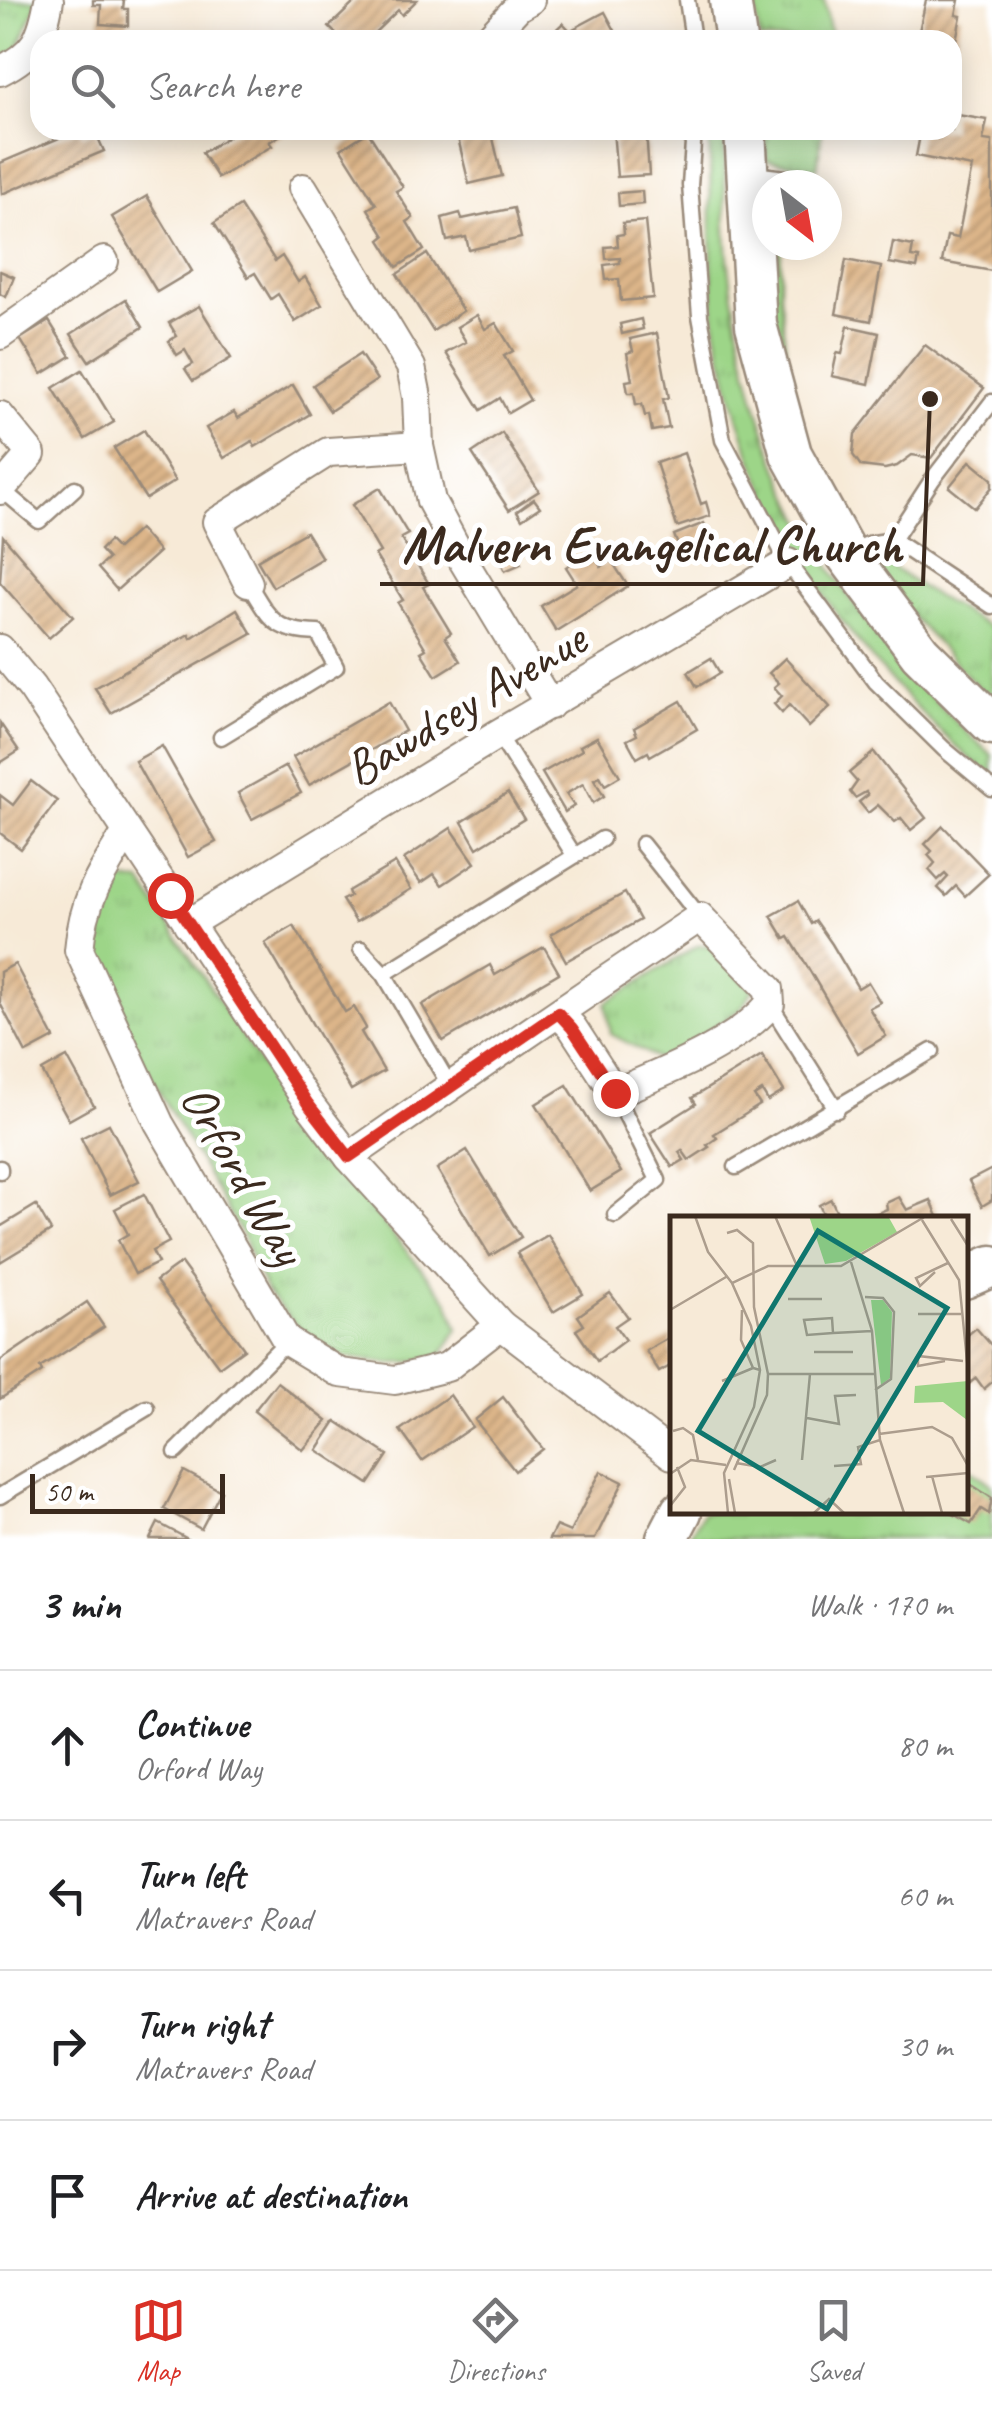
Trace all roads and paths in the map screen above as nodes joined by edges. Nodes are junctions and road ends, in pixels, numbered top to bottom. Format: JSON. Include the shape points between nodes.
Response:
{"nodes":[{"id":1,"x":49,"y":0,"type":"edge"},
{"id":2,"x":530,"y":0,"type":"edge"},
{"id":3,"x":686,"y":0,"type":"edge"},
{"id":4,"x":730,"y":0,"type":"edge"},
{"id":5,"x":43,"y":30,"type":"edge"},
{"id":6,"x":496,"y":30,"type":"edge"},
{"id":7,"x":691,"y":30,"type":"edge"},
{"id":8,"x":734,"y":30,"type":"edge"},
{"id":9,"x":30,"y":49,"type":"edge"},
{"id":10,"x":0,"y":71,"type":"edge"},
{"id":11,"x":693,"y":140,"type":"edge"},
{"id":12,"x":746,"y":140,"type":"edge"},
{"id":13,"x":748,"y":173,"type":"junction"},
{"id":14,"x":752,"y":174,"type":"edge"},
{"id":15,"x":303,"y":188,"type":"dead end"},
{"id":16,"x":104,"y":261,"type":"dead end"},
{"id":17,"x":0,"y":335,"type":"edge"},
{"id":18,"x":992,"y":402,"type":"edge"},
{"id":19,"x":0,"y":416,"type":"edge"},
{"id":20,"x":420,"y":446,"type":"junction"},
{"id":21,"x":75,"y":488,"type":"dead end"},
{"id":22,"x":0,"y":489,"type":"edge"},
{"id":23,"x":893,"y":540,"type":"junction"},
{"id":24,"x":846,"y":554,"type":"junction"},
{"id":25,"x":788,"y":563,"type":"junction"},
{"id":26,"x":248,"y":583,"type":"joint"},
{"id":27,"x":992,"y":606,"type":"edge"},
{"id":28,"x":0,"y":649,"type":"edge"},
{"id":29,"x":550,"y":705,"type":"junction"},
{"id":30,"x":992,"y":724,"type":"edge"},
{"id":31,"x":498,"y":734,"type":"junction"},
{"id":32,"x":221,"y":737,"type":"dead end"},
{"id":33,"x":992,"y":788,"type":"edge"},
{"id":34,"x":127,"y":832,"type":"junction"},
{"id":35,"x":602,"y":839,"type":"dead end"},
{"id":36,"x":642,"y":844,"type":"dead end"},
{"id":37,"x":574,"y":854,"type":"junction"},
{"id":38,"x":700,"y":916,"type":"junction"},
{"id":39,"x":188,"y":924,"type":"junction"},
{"id":40,"x":361,"y":948,"type":"dead end"},
{"id":41,"x":384,"y":974,"type":"junction"},
{"id":42,"x":770,"y":1004,"type":"junction"},
{"id":43,"x":558,"y":1013,"type":"junction"},
{"id":44,"x":932,"y":1051,"type":"dead end"},
{"id":45,"x":450,"y":1086,"type":"junction"},
{"id":46,"x":615,"y":1093,"type":"junction"},
{"id":47,"x":836,"y":1110,"type":"junction"},
{"id":48,"x":349,"y":1157,"type":"junction"},
{"id":49,"x":736,"y":1167,"type":"dead end"},
{"id":50,"x":615,"y":1214,"type":"dead end"},
{"id":51,"x":501,"y":1325,"type":"junction"},
{"id":52,"x":286,"y":1341,"type":"junction"},
{"id":53,"x":148,"y":1408,"type":"dead end"},
{"id":54,"x":176,"y":1452,"type":"dead end"},
{"id":55,"x":670,"y":1453,"type":"edge"},
{"id":56,"x":0,"y":1496,"type":"edge"},
{"id":57,"x":680,"y":1514,"type":"edge"},
{"id":58,"x":667,"y":1539,"type":"edge"}],
"edges":[{"from":1,"to":5,"type":"street"},
{"from":2,"to":6,"type":"street"},
{"from":3,"to":7,"type":"lane"},
{"from":4,"to":8,"type":"main road"},
{"from":9,"to":10,"type":"street"},
{"from":11,"to":25,"type":"lane","via":[[700,316],[723,440]]},
{"from":12,"to":13,"type":"main road"},
{"from":13,"to":14,"type":"lane"},
{"from":13,"to":24,"type":"main road","via":[[756,326],[791,454]]},
{"from":15,"to":20,"type":"street","via":[[411,368]]},
{"from":16,"to":17,"type":"street"},
{"from":18,"to":23,"type":"lane"},
{"from":19,"to":22,"type":"street","via":[[31,454]]},
{"from":20,"to":26,"type":"street","via":[[328,452],[217,522]]},
{"from":20,"to":29,"type":"street","via":[[431,501]]},
{"from":21,"to":22,"type":"lane","via":[[38,522]]},
{"from":23,"to":24,"type":"lane"},
{"from":23,"to":27,"type":"lane"},
{"from":24,"to":30,"type":"main road","via":[[920,653]]},
{"from":25,"to":29,"type":"street","name":"Bawdsey Avenue"},
{"from":25,"to":33,"type":"lane","via":[[876,682]]},
{"from":26,"to":32,"type":"lane","via":[[268,617],[291,632],[318,633],[336,667]]},
{"from":28,"to":34,"type":"street","name":"Orford Way"},
{"from":29,"to":31,"type":"street","name":"Bawdsey Avenue"},
{"from":31,"to":37,"type":"lane"},
{"from":31,"to":39,"type":"street","name":"Bawdsey Avenue"},
{"from":34,"to":39,"type":"street","name":"Orford Way"},
{"from":34,"to":52,"type":"street","name":"Orford Way","via":[[94,885],[79,950],[159,1123]]},
{"from":35,"to":37,"type":"lane"},
{"from":36,"to":38,"type":"lane"},
{"from":37,"to":41,"type":"lane"},
{"from":38,"to":42,"type":"street","via":[[769,989]]},
{"from":38,"to":43,"type":"street"},
{"from":39,"to":48,"type":"street","name":"Orford Way"},
{"from":40,"to":41,"type":"lane"},
{"from":41,"to":45,"type":"lane"},
{"from":42,"to":46,"type":"street","via":[[758,1019],[682,1064]]},
{"from":42,"to":47,"type":"lane"},
{"from":43,"to":45,"type":"street"},
{"from":43,"to":46,"type":"street"},
{"from":44,"to":47,"type":"lane"},
{"from":45,"to":48,"type":"street"},
{"from":46,"to":50,"type":"lane","via":[[658,1180]]},
{"from":47,"to":49,"type":"lane"},
{"from":48,"to":51,"type":"street","name":"Orford Way"},
{"from":51,"to":52,"type":"street","name":"Orford Way","via":[[448,1367],[395,1380],[340,1373]]},
{"from":51,"to":55,"type":"street","name":"Orford Way"},
{"from":52,"to":54,"type":"lane"},
{"from":53,"to":56,"type":"lane"},
{"from":57,"to":58,"type":"main road"}]}
